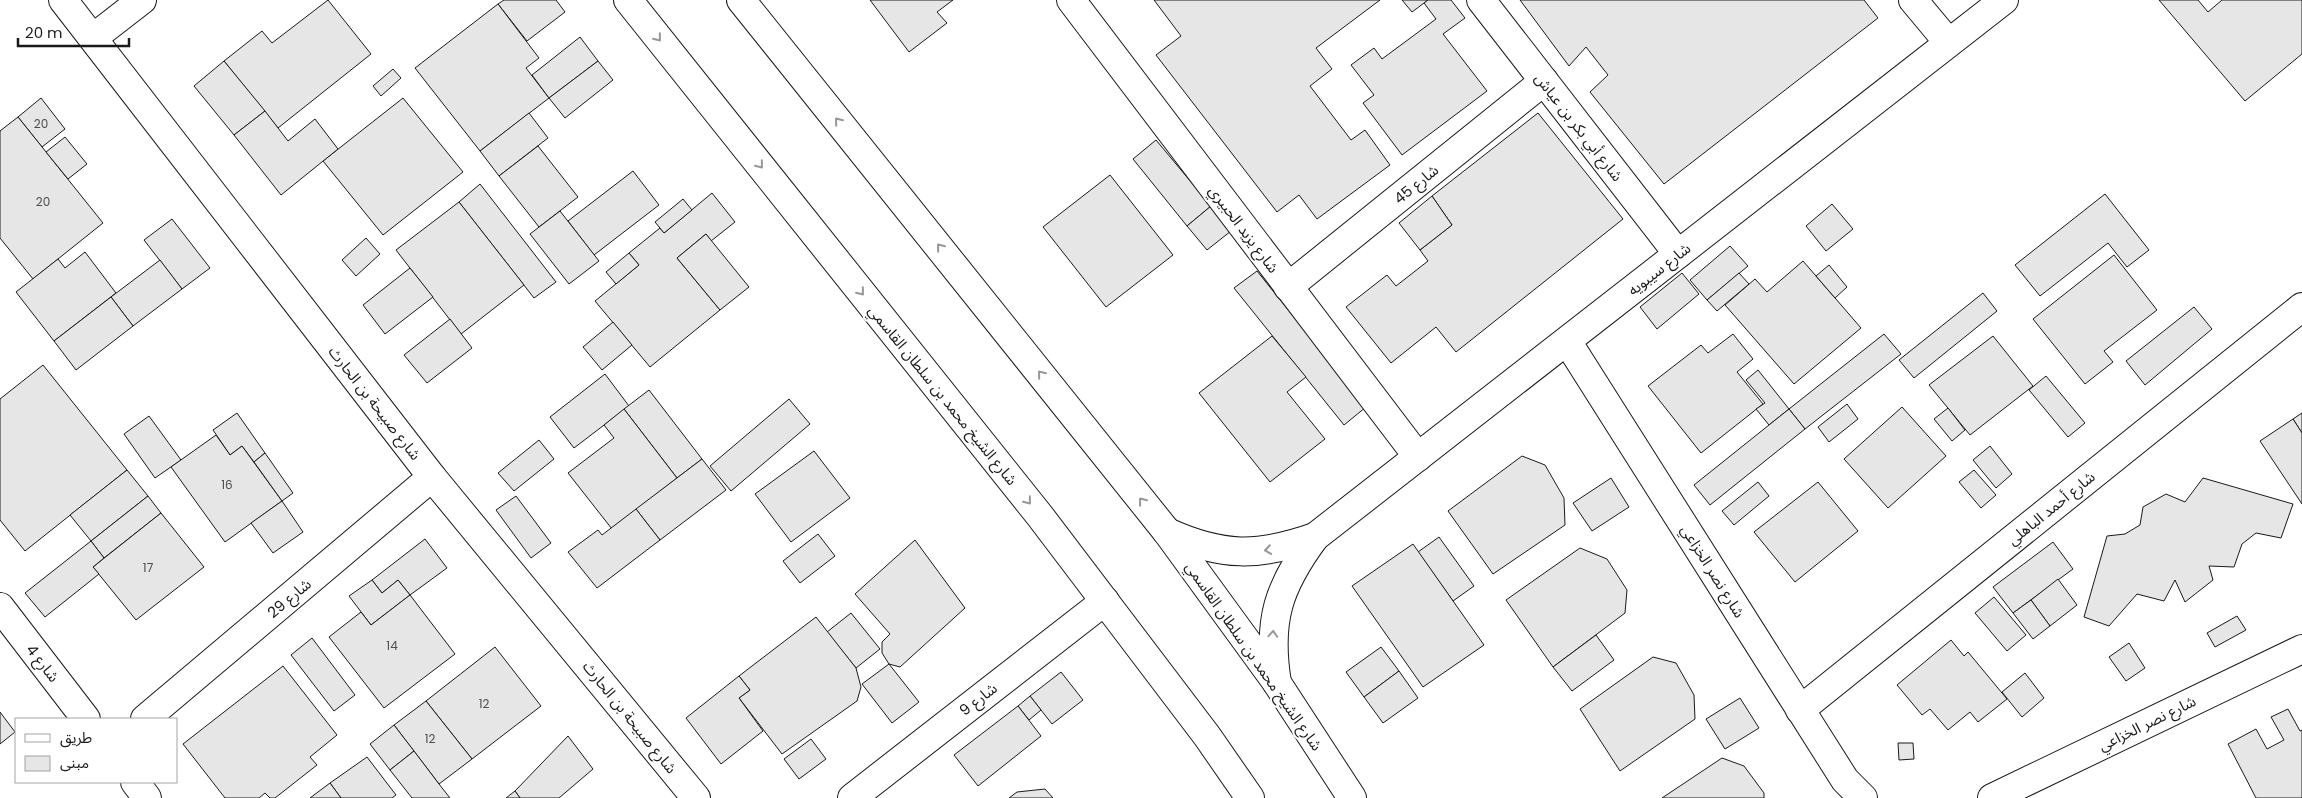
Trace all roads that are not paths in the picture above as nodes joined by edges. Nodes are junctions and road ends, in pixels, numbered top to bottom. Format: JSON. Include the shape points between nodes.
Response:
{"nodes":[{"id":1,"x":63,"y":0,"type":"edge"},
{"id":2,"x":142,"y":0,"type":"edge"},
{"id":3,"x":628,"y":0,"type":"edge"},
{"id":4,"x":741,"y":0,"type":"edge"},
{"id":5,"x":1071,"y":0,"type":"edge"},
{"id":6,"x":1481,"y":0,"type":"edge"},
{"id":7,"x":1913,"y":0,"type":"edge"},
{"id":8,"x":2004,"y":0,"type":"edge"},
{"id":9,"x":93,"y":38,"type":"junction"},
{"id":10,"x":1948,"y":42,"type":"junction"},
{"id":11,"x":1544,"y":81,"type":"junction"},
{"id":12,"x":1678,"y":254,"type":"junction"},
{"id":13,"x":1288,"y":287,"type":"junction"},
{"id":14,"x":2302,"y":307,"type":"edge"},
{"id":15,"x":1567,"y":341,"type":"junction"},
{"id":16,"x":1418,"y":457,"type":"junction"},
{"id":17,"x":432,"y":477,"type":"junction"},
{"id":18,"x":1167,"y":532,"type":"junction"},
{"id":19,"x":1315,"y":537,"type":"junction"},
{"id":20,"x":1105,"y":601,"type":"junction"},
{"id":21,"x":0,"y":607,"type":"edge"},
{"id":22,"x":2302,"y":649,"type":"edge"},
{"id":23,"x":1277,"y":683,"type":"junction"},
{"id":24,"x":1800,"y":710,"type":"junction"},
{"id":25,"x":85,"y":718,"type":"edge"},
{"id":26,"x":146,"y":718,"type":"edge"},
{"id":27,"x":136,"y":783,"type":"edge"},
{"id":28,"x":148,"y":798,"type":"edge"},
{"id":29,"x":696,"y":798,"type":"edge"},
{"id":30,"x":852,"y":798,"type":"edge"},
{"id":31,"x":1250,"y":798,"type":"edge"},
{"id":32,"x":1352,"y":798,"type":"edge"},
{"id":33,"x":1863,"y":798,"type":"edge"},
{"id":34,"x":1992,"y":798,"type":"edge"}],
"edges":[{"from":1,"to":9,"type":"street","name":"شارع صبيحة بن الحارث"},
{"from":2,"to":9,"type":"street"},
{"from":3,"to":20,"type":"street","name":"شارع الشيخ محمد بن سلطان القاسمي","one_way":true},
{"from":18,"to":4,"type":"street","name":"شارع الشيخ محمد بن سلطان القاسمي","one_way":true},
{"from":5,"to":13,"type":"street","name":"شارع يزيد الحبيري"},
{"from":6,"to":11,"type":"street","name":"شارع أبي بكر بن عياش"},
{"from":7,"to":10,"type":"street"},
{"from":8,"to":10,"type":"street","name":"شارع سيبويه"},
{"from":9,"to":17,"type":"street","name":"شارع صبيحة بن الحارث"},
{"from":10,"to":12,"type":"street","name":"شارع سيبويه"},
{"from":11,"to":12,"type":"street","name":"شارع أبي بكر بن عياش"},
{"from":11,"to":13,"type":"street","name":"شارع 45"},
{"from":12,"to":15,"type":"street","name":"شارع سيبويه"},
{"from":13,"to":16,"type":"street","name":"شارع يزيد الحبيري"},
{"from":14,"to":24,"type":"street","name":"شارع أحمد الباهلي"},
{"from":15,"to":16,"type":"street","name":"شارع سيبويه"},
{"from":15,"to":24,"type":"street","name":"شارع نصر الخزاعي"},
{"from":16,"to":19,"type":"street","name":"شارع سيبويه"},
{"from":17,"to":26,"type":"street","name":"شارع 29"},
{"from":17,"to":29,"type":"street","name":"شارع صبيحة بن الحارث"},
{"from":19,"to":18,"type":"street","name":"شارع سيبويه","one_way":true,"via":[[1286,547],[1256,552],[1225,551],[1195,544]]},
{"from":18,"to":23,"type":"street","name":"شارع الشيخ محمد بن سلطان القاسمي"},
{"from":23,"to":19,"type":"street","name":"شارع سيبويه","one_way":true,"via":[[1272,652],[1274,621],[1280,598],[1296,563]]},
{"from":20,"to":30,"type":"street","name":"شارع 9"},
{"from":20,"to":31,"type":"street","name":"شارع الشيخ محمد بن سلطان القاسمي"},
{"from":21,"to":25,"type":"street","name":"شارع 4"},
{"from":22,"to":34,"type":"street","name":"شارع نصر الخزاعي"},
{"from":23,"to":32,"type":"street","name":"شارع الشيخ محمد بن سلطان القاسمي"},
{"from":24,"to":33,"type":"street","name":"شارع نصر الخزاعي","via":[[1845,780]]},
{"from":27,"to":28,"type":"street"}]}
